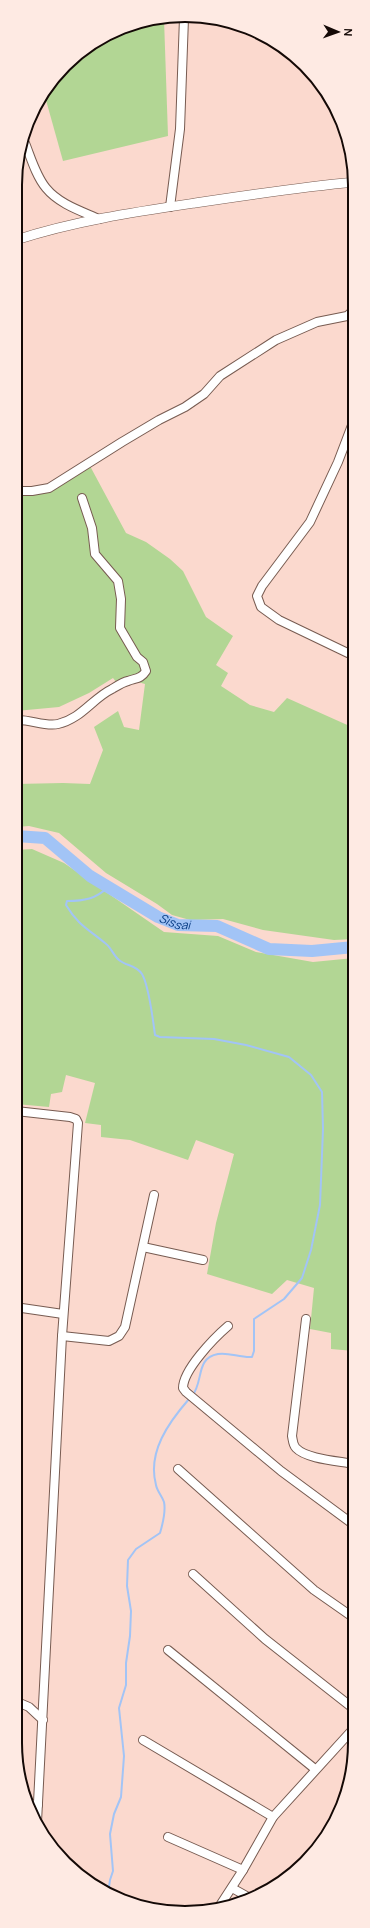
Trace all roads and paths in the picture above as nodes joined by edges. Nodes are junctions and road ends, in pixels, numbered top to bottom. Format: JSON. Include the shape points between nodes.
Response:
{"nodes":[{"id":1,"x":184,"y":22,"type":"edge"},
{"id":2,"x":27,"y":148,"type":"edge"},
{"id":3,"x":348,"y":183,"type":"edge"},
{"id":4,"x":170,"y":207,"type":"junction"},
{"id":5,"x":99,"y":219,"type":"junction"},
{"id":6,"x":22,"y":238,"type":"edge"},
{"id":7,"x":348,"y":315,"type":"edge"},
{"id":8,"x":348,"y":436,"type":"edge"},
{"id":9,"x":22,"y":491,"type":"edge"},
{"id":10,"x":82,"y":498,"type":"dead end"},
{"id":11,"x":348,"y":653,"type":"edge"},
{"id":12,"x":22,"y":720,"type":"edge"},
{"id":13,"x":22,"y":1113,"type":"edge"},
{"id":14,"x":154,"y":1195,"type":"dead end"},
{"id":15,"x":143,"y":1246,"type":"junction"},
{"id":16,"x":203,"y":1260,"type":"dead end"},
{"id":17,"x":22,"y":1308,"type":"edge"},
{"id":18,"x":63,"y":1314,"type":"junction"},
{"id":19,"x":306,"y":1319,"type":"dead end"},
{"id":20,"x":228,"y":1326,"type":"dead end"},
{"id":21,"x":62,"y":1336,"type":"junction"},
{"id":22,"x":348,"y":1463,"type":"edge"},
{"id":23,"x":178,"y":1469,"type":"dead end"},
{"id":24,"x":348,"y":1521,"type":"edge"},
{"id":25,"x":193,"y":1574,"type":"dead end"},
{"id":26,"x":348,"y":1614,"type":"edge"},
{"id":27,"x":168,"y":1650,"type":"dead end"},
{"id":28,"x":22,"y":1704,"type":"edge"},
{"id":29,"x":348,"y":1704,"type":"edge"},
{"id":30,"x":43,"y":1720,"type":"junction"},
{"id":31,"x":348,"y":1734,"type":"edge"},
{"id":32,"x":143,"y":1740,"type":"dead end"},
{"id":33,"x":315,"y":1769,"type":"junction"},
{"id":34,"x":34,"y":1804,"type":"edge"},
{"id":35,"x":38,"y":1804,"type":"junction"},
{"id":36,"x":38,"y":1812,"type":"edge"},
{"id":37,"x":273,"y":1817,"type":"junction"},
{"id":38,"x":168,"y":1837,"type":"dead end"},
{"id":39,"x":242,"y":1870,"type":"junction"},
{"id":40,"x":232,"y":1888,"type":"junction"},
{"id":41,"x":244,"y":1895,"type":"edge"},
{"id":42,"x":223,"y":1901,"type":"edge"}],
"edges":[{"from":1,"to":4,"type":"street","via":[[180,130]]},
{"from":2,"to":5,"type":"street","via":[[46,188],[59,200]]},
{"from":3,"to":4,"type":"street"},
{"from":4,"to":5,"type":"street"},
{"from":5,"to":6,"type":"street"},
{"from":7,"to":9,"type":"street","via":[[317,322],[276,340],[220,376],[204,394],[185,407],[122,442],[49,488]]},
{"from":8,"to":11,"type":"street","via":[[310,522],[258,591],[257,596],[262,607],[279,620]]},
{"from":10,"to":12,"type":"street","via":[[93,535],[95,554],[118,581],[121,598],[120,628],[137,657],[143,662],[146,671],[139,679],[127,681],[109,690],[67,721],[50,724]]},
{"from":13,"to":18,"type":"street","via":[[70,1117],[76,1119],[78,1124]]},
{"from":14,"to":15,"type":"street"},
{"from":15,"to":16,"type":"street"},
{"from":15,"to":21,"type":"street","via":[[125,1327],[119,1336],[109,1341]]},
{"from":17,"to":18,"type":"street"},
{"from":18,"to":21,"type":"street"},
{"from":19,"to":22,"type":"street","via":[[292,1436],[294,1446],[309,1455]]},
{"from":20,"to":24,"type":"street","via":[[185,1376],[183,1388],[281,1471]]},
{"from":21,"to":30,"type":"street"},
{"from":23,"to":26,"type":"street","via":[[314,1590]]},
{"from":25,"to":29,"type":"street","via":[[265,1639]]},
{"from":27,"to":33,"type":"street"},
{"from":28,"to":30,"type":"street"},
{"from":30,"to":35,"type":"street"},
{"from":31,"to":33,"type":"street"},
{"from":32,"to":37,"type":"street"},
{"from":33,"to":37,"type":"street"},
{"from":34,"to":35,"type":"street"},
{"from":35,"to":36,"type":"street"},
{"from":37,"to":39,"type":"street"},
{"from":38,"to":39,"type":"street"},
{"from":39,"to":40,"type":"street"},
{"from":40,"to":41,"type":"street"},
{"from":40,"to":42,"type":"street"}]}
